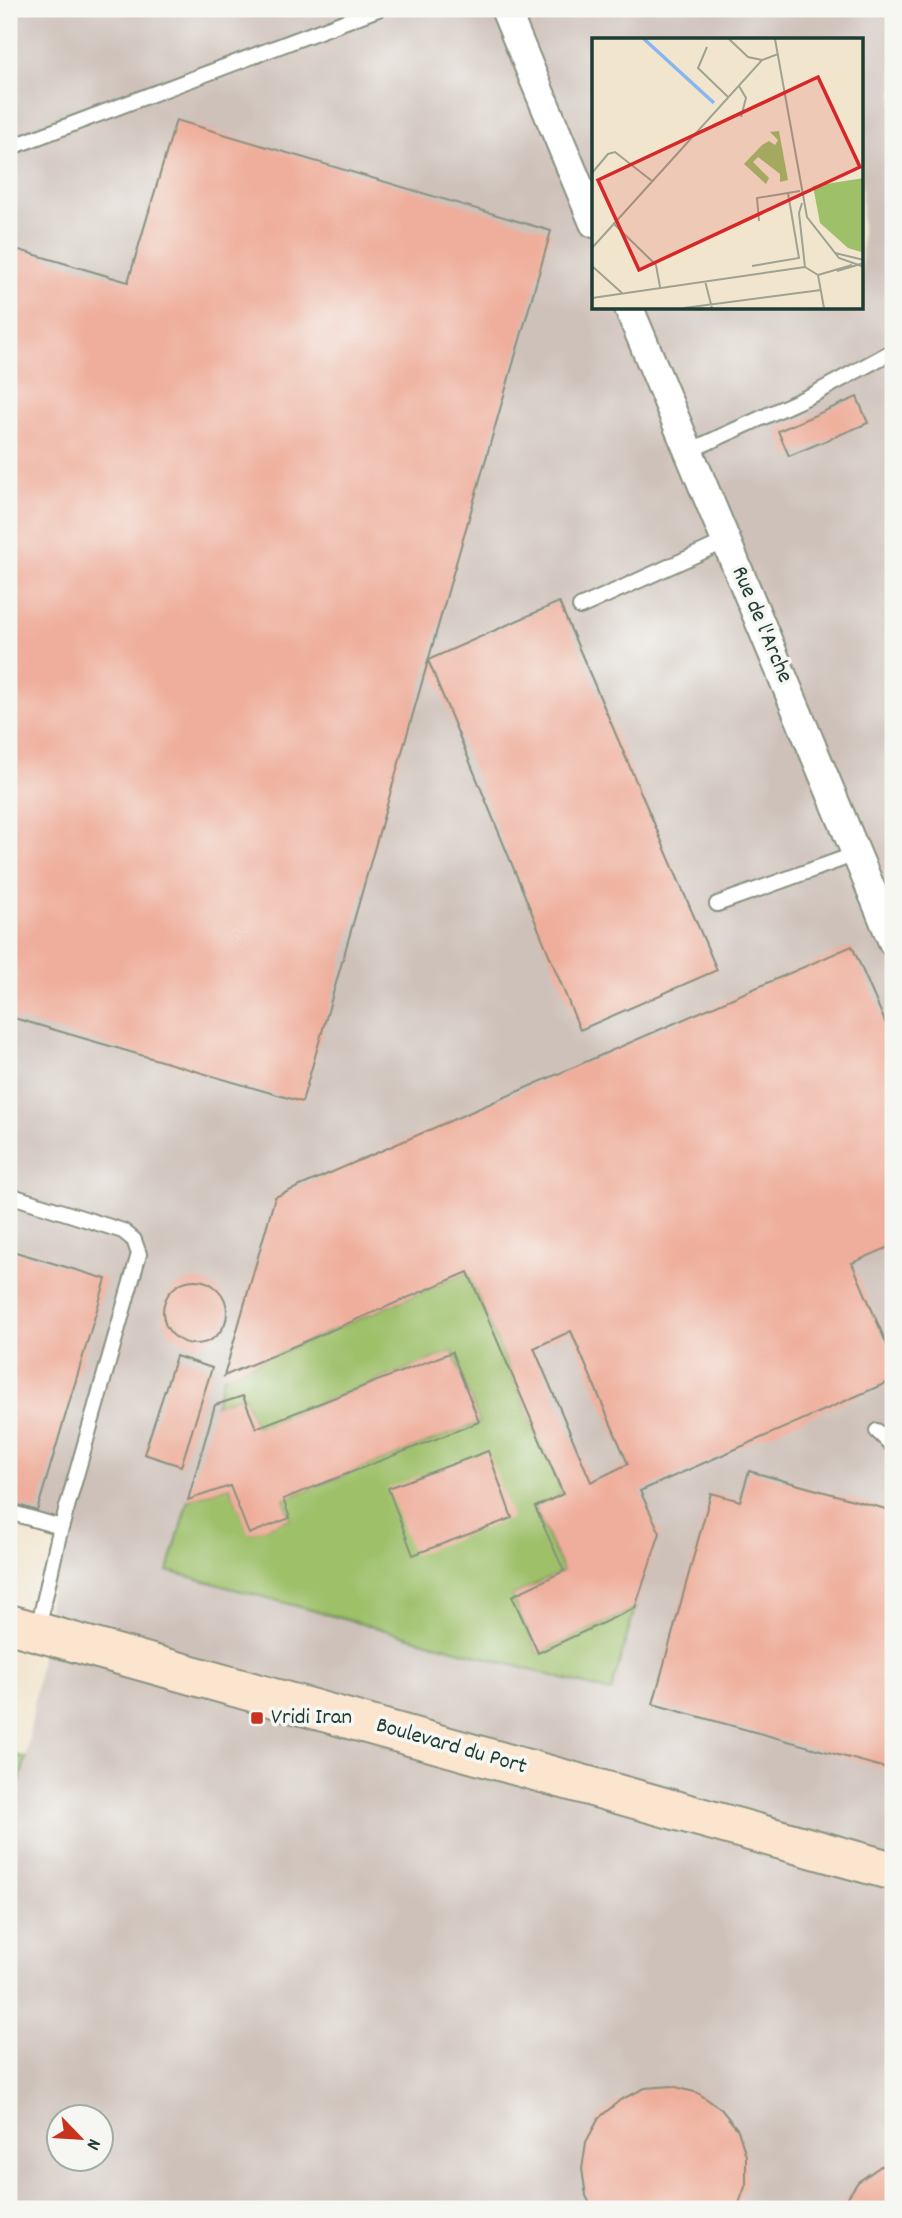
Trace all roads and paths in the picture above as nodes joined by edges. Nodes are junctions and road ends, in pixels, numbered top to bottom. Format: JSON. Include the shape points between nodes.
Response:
{"nodes":[{"id":1,"x":378,"y":9,"type":"edge"},
{"id":2,"x":505,"y":9,"type":"edge"},
{"id":3,"x":9,"y":148,"type":"edge"},
{"id":4,"x":592,"y":218,"type":"edge"},
{"id":5,"x":630,"y":310,"type":"edge"},
{"id":6,"x":893,"y":351,"type":"edge"},
{"id":7,"x":689,"y":451,"type":"junction"},
{"id":8,"x":726,"y":541,"type":"junction"},
{"id":9,"x":580,"y":607,"type":"dead end"},
{"id":10,"x":856,"y":854,"type":"junction"},
{"id":11,"x":717,"y":904,"type":"dead end"},
{"id":12,"x":893,"y":942,"type":"edge"},
{"id":13,"x":9,"y":1195,"type":"edge"},
{"id":14,"x":877,"y":1430,"type":"dead end"},
{"id":15,"x":893,"y":1446,"type":"edge"},
{"id":16,"x":9,"y":1513,"type":"edge"},
{"id":17,"x":61,"y":1527,"type":"junction"},
{"id":18,"x":23,"y":1627,"type":"edge"},
{"id":19,"x":893,"y":1871,"type":"edge"}],
"edges":[{"from":1,"to":3,"type":"lane"},
{"from":2,"to":4,"type":"street"},
{"from":5,"to":7,"type":"street","name":"Rue de l'Arche"},
{"from":6,"to":7,"type":"lane","via":[[816,393]]},
{"from":7,"to":8,"type":"street","name":"Rue de l'Arche"},
{"from":8,"to":9,"type":"lane"},
{"from":8,"to":10,"type":"street","name":"Rue de l'Arche"},
{"from":10,"to":11,"type":"lane"},
{"from":10,"to":12,"type":"street","name":"Rue de l'Arche"},
{"from":13,"to":17,"type":"lane","via":[[123,1231],[134,1240],[139,1254]]},
{"from":14,"to":15,"type":"lane"},
{"from":16,"to":17,"type":"lane"},
{"from":17,"to":18,"type":"lane"},
{"from":18,"to":19,"type":"main road","name":"Boulevard du Port"}]}
